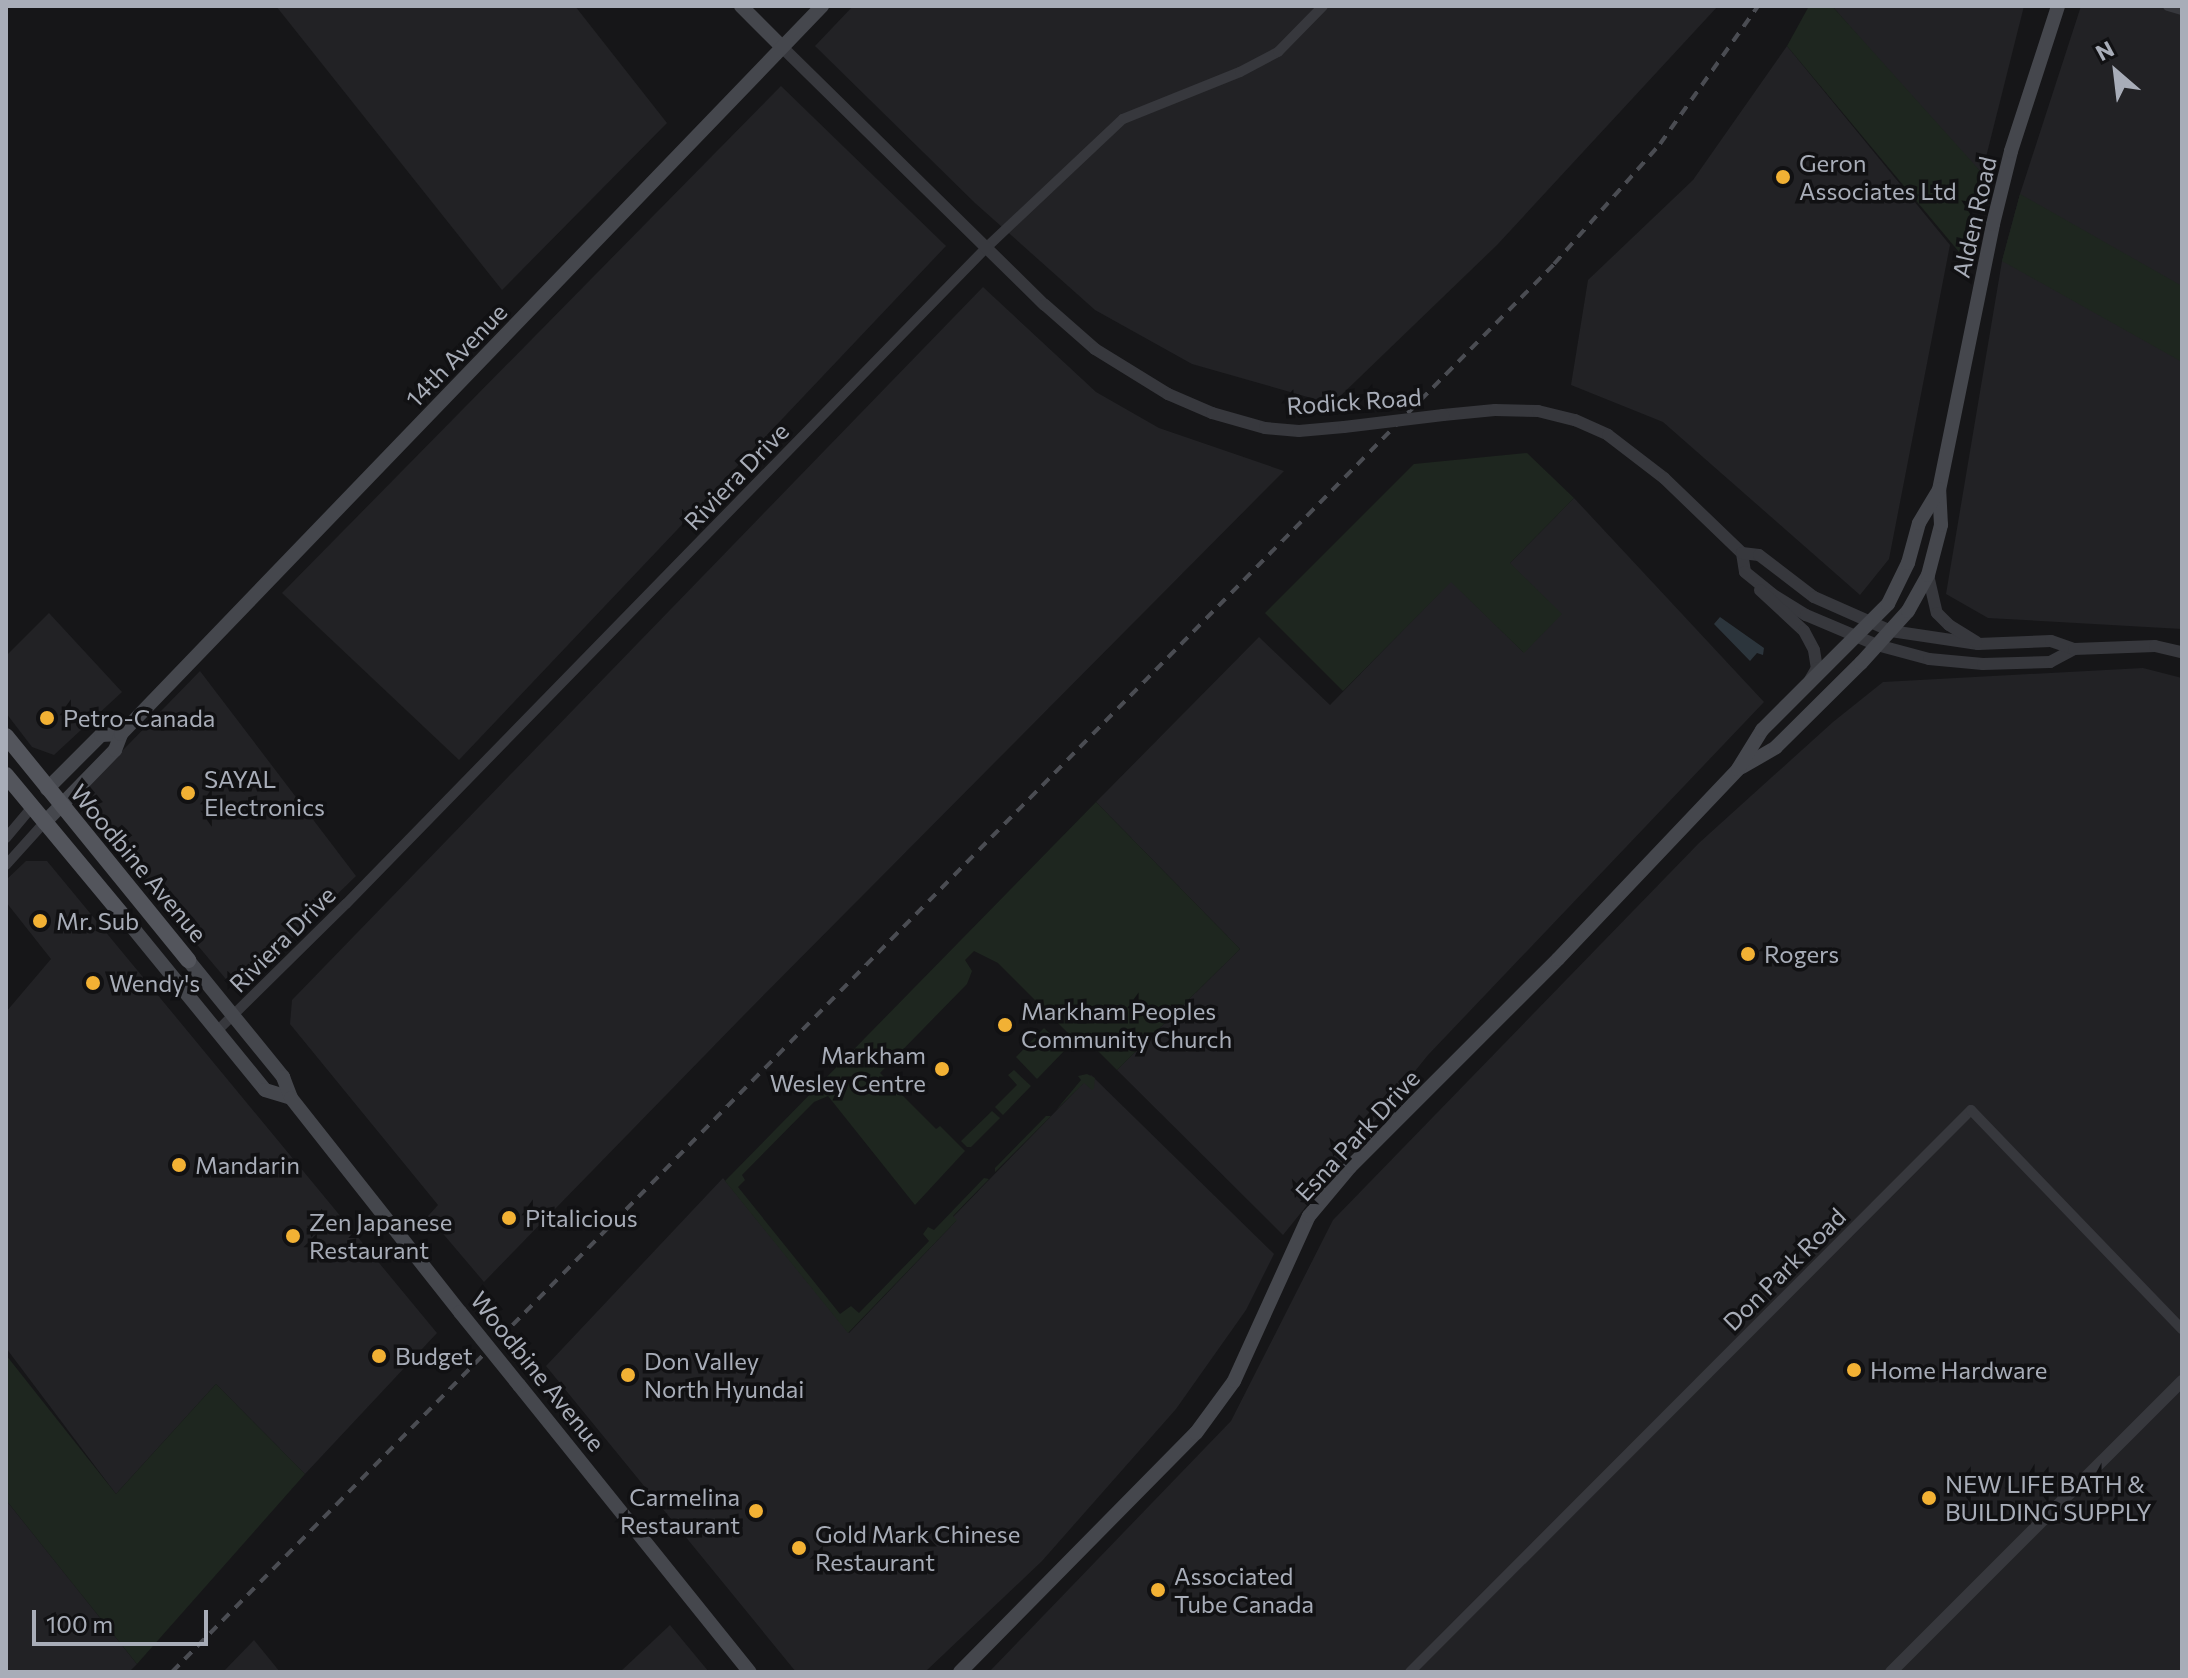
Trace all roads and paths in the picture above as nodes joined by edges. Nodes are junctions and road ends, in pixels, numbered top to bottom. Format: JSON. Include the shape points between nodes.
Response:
{"nodes":[{"id":1,"x":741,"y":6,"type":"edge"},
{"id":2,"x":822,"y":6,"type":"edge"},
{"id":3,"x":1323,"y":6,"type":"edge"},
{"id":4,"x":2058,"y":6,"type":"edge"},
{"id":5,"x":2168,"y":6,"type":"edge"},
{"id":6,"x":2182,"y":10,"type":"edge"},
{"id":7,"x":782,"y":47,"type":"junction"},
{"id":8,"x":988,"y":246,"type":"junction"},
{"id":9,"x":1939,"y":490,"type":"junction"},
{"id":10,"x":1742,"y":553,"type":"junction"},
{"id":11,"x":1745,"y":572,"type":"junction"},
{"id":12,"x":1928,"y":575,"type":"junction"},
{"id":13,"x":1870,"y":623,"type":"junction"},
{"id":14,"x":1891,"y":631,"type":"junction"},
{"id":15,"x":1857,"y":637,"type":"junction"},
{"id":16,"x":1978,"y":644,"type":"junction"},
{"id":17,"x":1877,"y":645,"type":"junction"},
{"id":18,"x":2074,"y":649,"type":"junction"},
{"id":19,"x":2182,"y":652,"type":"edge"},
{"id":20,"x":1804,"y":690,"type":"junction"},
{"id":21,"x":121,"y":734,"type":"junction"},
{"id":22,"x":6,"y":736,"type":"edge"},
{"id":23,"x":1738,"y":769,"type":"junction"},
{"id":24,"x":6,"y":775,"type":"edge"},
{"id":25,"x":47,"y":789,"type":"junction"},
{"id":26,"x":61,"y":806,"type":"junction"},
{"id":27,"x":32,"y":807,"type":"junction"},
{"id":28,"x":44,"y":823,"type":"junction"},
{"id":29,"x":6,"y":838,"type":"edge"},
{"id":30,"x":6,"y":865,"type":"edge"},
{"id":31,"x":112,"y":867,"type":"junction"},
{"id":32,"x":92,"y":880,"type":"junction"},
{"id":33,"x":124,"y":917,"type":"joint"},
{"id":34,"x":188,"y":960,"type":"joint"},
{"id":35,"x":234,"y":1015,"type":"junction"},
{"id":36,"x":217,"y":1031,"type":"junction"},
{"id":37,"x":291,"y":1098,"type":"junction"},
{"id":38,"x":2182,"y":1329,"type":"edge"},
{"id":39,"x":2182,"y":1381,"type":"edge"},
{"id":40,"x":750,"y":1672,"type":"edge"},
{"id":41,"x":960,"y":1672,"type":"edge"},
{"id":42,"x":1410,"y":1672,"type":"edge"},
{"id":43,"x":1891,"y":1672,"type":"edge"}],
"edges":[{"from":1,"to":7,"type":"main road","name":"Rodick Road"},
{"from":2,"to":7,"type":"main road","name":"14th Avenue"},
{"from":3,"to":8,"type":"street","name":"Riviera Drive","via":[[1278,52],[1123,119]]},
{"from":4,"to":9,"type":"main road","name":"Alden Road","via":[[1993,224]]},
{"from":5,"to":6,"type":"street"},
{"from":7,"to":8,"type":"street","name":"Rodick Road"},
{"from":7,"to":21,"type":"main road","name":"14th Avenue"},
{"from":8,"to":10,"type":"street","name":"Rodick Road","bridge":true,"via":[[1095,349],[1168,394],[1212,413],[1299,431],[1514,409],[1575,420],[1635,452]]},
{"from":8,"to":35,"type":"street","name":"Riviera Drive"},
{"from":9,"to":12,"type":"main road","name":"Alden Road","via":[[1941,525]]},
{"from":9,"to":13,"type":"main road","name":"Alden Road","via":[[1919,523],[1908,563],[1888,604]]},
{"from":10,"to":11,"type":"street"},
{"from":10,"to":13,"type":"street","name":"Rodick Road","via":[[1759,555],[1814,597]]},
{"from":11,"to":15,"type":"street","via":[[1806,615]]},
{"from":11,"to":20,"type":"street","via":[[1770,603],[1804,631],[1814,650],[1817,668]]},
{"from":12,"to":14,"type":"main road","name":"Alden Road"},
{"from":12,"to":16,"type":"street","via":[[1937,613]]},
{"from":13,"to":14,"type":"street"},
{"from":13,"to":15,"type":"main road","name":"Esna Park Drive"},
{"from":14,"to":16,"type":"street"},
{"from":14,"to":17,"type":"main road","name":"Alden Road"},
{"from":15,"to":17,"type":"street"},
{"from":15,"to":20,"type":"main road","name":"Esna Park Drive"},
{"from":16,"to":18,"type":"street","via":[[2051,641]]},
{"from":17,"to":18,"type":"street","via":[[1929,659],[1983,664],[2050,662]]},
{"from":17,"to":23,"type":"main road","name":"Esna Park Drive","via":[[1776,747]]},
{"from":18,"to":19,"type":"street","via":[[2144,645]]},
{"from":20,"to":23,"type":"main road","name":"Esna Park Drive","via":[[1762,730]]},
{"from":21,"to":25,"type":"main road","name":"14th Avenue","via":[[101,735]]},
{"from":21,"to":26,"type":"main road","name":"14th Avenue","via":[[115,750]]},
{"from":22,"to":25,"type":"main road","name":"Woodbine Avenue"},
{"from":23,"to":41,"type":"main road","name":"Esna Park Drive","via":[[1350,1167],[1309,1216],[1234,1381],[1196,1433]]},
{"from":24,"to":27,"type":"main road","name":"Woodbine Avenue"},
{"from":25,"to":26,"type":"main road","name":"Woodbine Avenue"},
{"from":25,"to":27,"type":"street","name":"14th Avenue"},
{"from":26,"to":28,"type":"main road","name":"14th Avenue"},
{"from":26,"to":31,"type":"main road","name":"Woodbine Avenue"},
{"from":27,"to":28,"type":"main road","name":"Woodbine Avenue"},
{"from":27,"to":29,"type":"street","name":"14th Avenue"},
{"from":28,"to":30,"type":"street","name":"14th Avenue"},
{"from":28,"to":32,"type":"main road","name":"Woodbine Avenue"},
{"from":31,"to":32,"type":"main road"},
{"from":31,"to":34,"type":"main road","name":"Woodbine Avenue"},
{"from":32,"to":33,"type":"main road","name":"Woodbine Avenue"},
{"from":33,"to":36,"type":"main road","name":"Woodbine Avenue"},
{"from":34,"to":35,"type":"main road","name":"Woodbine Avenue"},
{"from":35,"to":36,"type":"street","name":"Riviera Drive"},
{"from":35,"to":37,"type":"main road","name":"Woodbine Avenue","via":[[283,1077]]},
{"from":36,"to":37,"type":"main road","name":"Woodbine Avenue","via":[[265,1090]]},
{"from":37,"to":40,"type":"main road","name":"Woodbine Avenue","bridge":true},
{"from":38,"to":42,"type":"street","name":"Don Park Road","via":[[1971,1110]]},
{"from":39,"to":43,"type":"street"}]}
